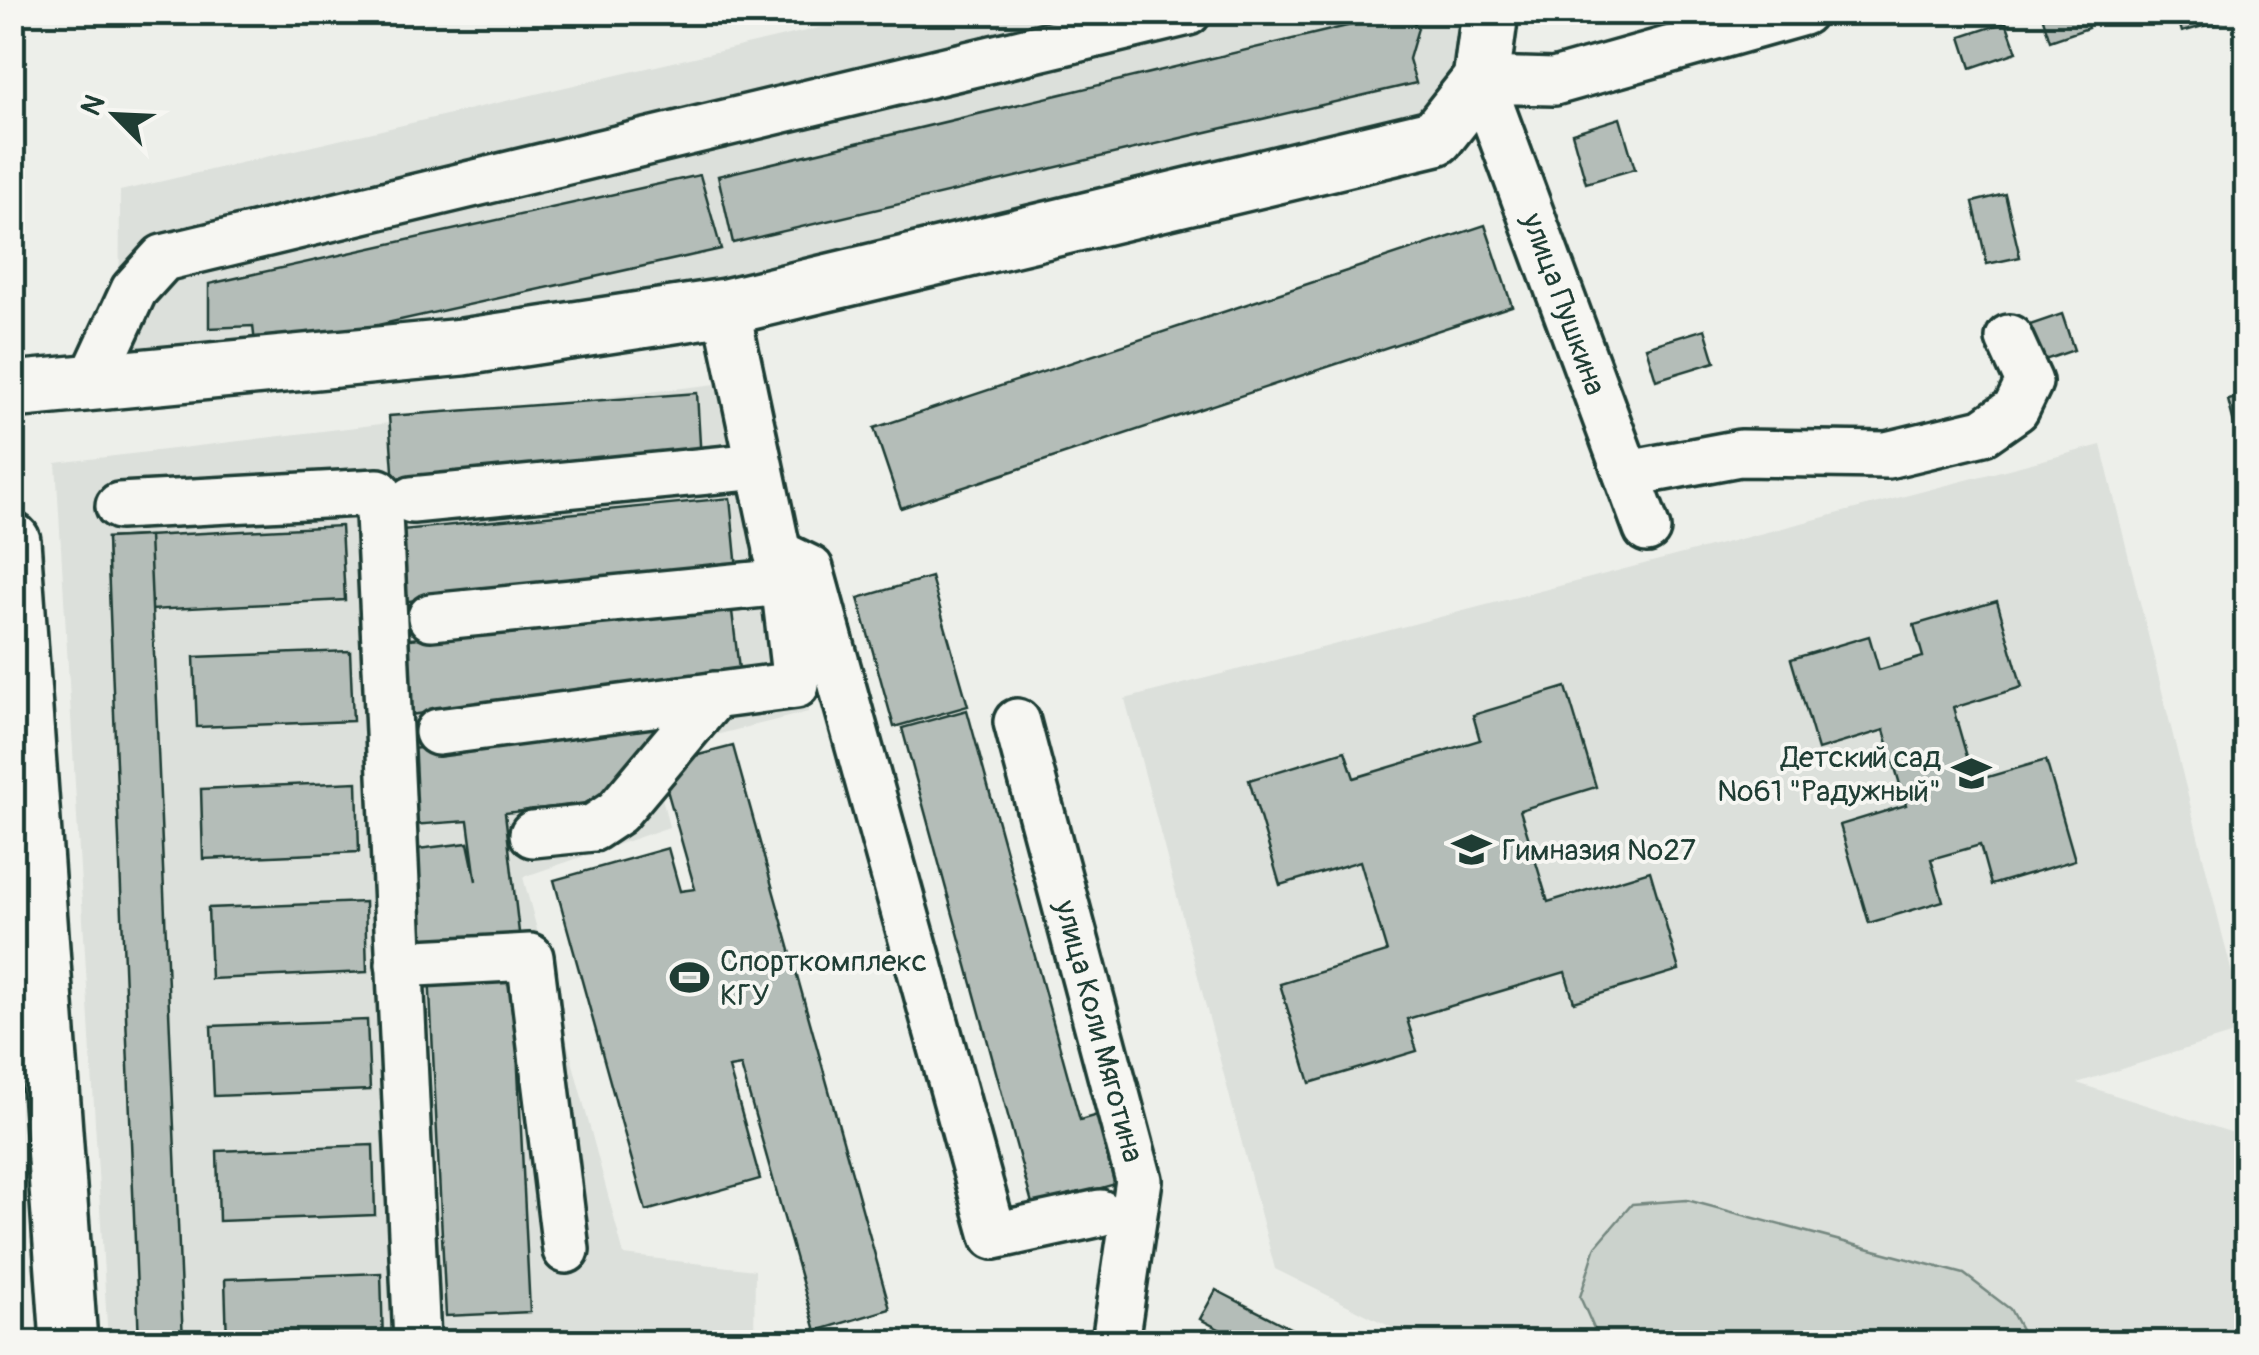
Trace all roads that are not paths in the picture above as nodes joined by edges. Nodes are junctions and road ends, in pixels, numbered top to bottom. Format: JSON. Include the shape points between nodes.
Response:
{"nodes":[{"id":1,"x":1188,"y":12,"type":"edge"},
{"id":2,"x":1490,"y":12,"type":"edge"},
{"id":3,"x":1803,"y":12,"type":"edge"},
{"id":4,"x":1481,"y":80,"type":"junction"},
{"id":5,"x":726,"y":307,"type":"junction"},
{"id":6,"x":2009,"y":338,"type":"dead end"},
{"id":7,"x":91,"y":382,"type":"junction"},
{"id":8,"x":12,"y":390,"type":"edge"},
{"id":9,"x":759,"y":466,"type":"junction"},
{"id":10,"x":1627,"y":474,"type":"junction"},
{"id":11,"x":412,"y":500,"type":"dead end"},
{"id":12,"x":119,"y":506,"type":"dead end"},
{"id":13,"x":1648,"y":528,"type":"dead end"},
{"id":14,"x":12,"y":541,"type":"edge"},
{"id":15,"x":780,"y":567,"type":"junction"},
{"id":16,"x":430,"y":617,"type":"dead end"},
{"id":17,"x":715,"y":695,"type":"junction"},
{"id":18,"x":1017,"y":722,"type":"dead end"},
{"id":19,"x":438,"y":732,"type":"dead end"},
{"id":20,"x":534,"y":834,"type":"dead end"},
{"id":21,"x":399,"y":964,"type":"junction"},
{"id":22,"x":1100,"y":1213,"type":"dead end"},
{"id":23,"x":566,"y":1250,"type":"dead end"},
{"id":24,"x":69,"y":1342,"type":"edge"},
{"id":25,"x":416,"y":1342,"type":"edge"},
{"id":26,"x":1115,"y":1342,"type":"edge"}],
"edges":[{"from":1,"to":7,"type":"street","via":[[163,258],[134,290]]},
{"from":2,"to":4,"type":"main road"},
{"from":3,"to":4,"type":"street","via":[[1554,82]]},
{"from":4,"to":5,"type":"main road","via":[[1436,137]]},
{"from":4,"to":10,"type":"street","name":"улица Пушкина"},
{"from":5,"to":7,"type":"main road","via":[[463,347]]},
{"from":5,"to":9,"type":"street"},
{"from":6,"to":10,"type":"street","via":[[2028,382],[2016,410],[1984,432],[1888,455],[1740,453]]},
{"from":7,"to":8,"type":"main road"},
{"from":9,"to":11,"type":"street"},
{"from":9,"to":15,"type":"street"},
{"from":10,"to":13,"type":"street","name":"улица Пушкина"},
{"from":12,"to":21,"type":"street","via":[[378,492]]},
{"from":14,"to":24,"type":"main road"},
{"from":15,"to":16,"type":"street"},
{"from":15,"to":17,"type":"street","via":[[796,684]]},
{"from":15,"to":22,"type":"street","via":[[810,569],[994,1236]]},
{"from":17,"to":19,"type":"street"},
{"from":17,"to":20,"type":"street","via":[[617,812],[593,828]]},
{"from":18,"to":26,"type":"street","name":"улица Коли Мяготина","via":[[1139,1180]]},
{"from":21,"to":23,"type":"street","via":[[530,958]]},
{"from":21,"to":25,"type":"street"}]}
